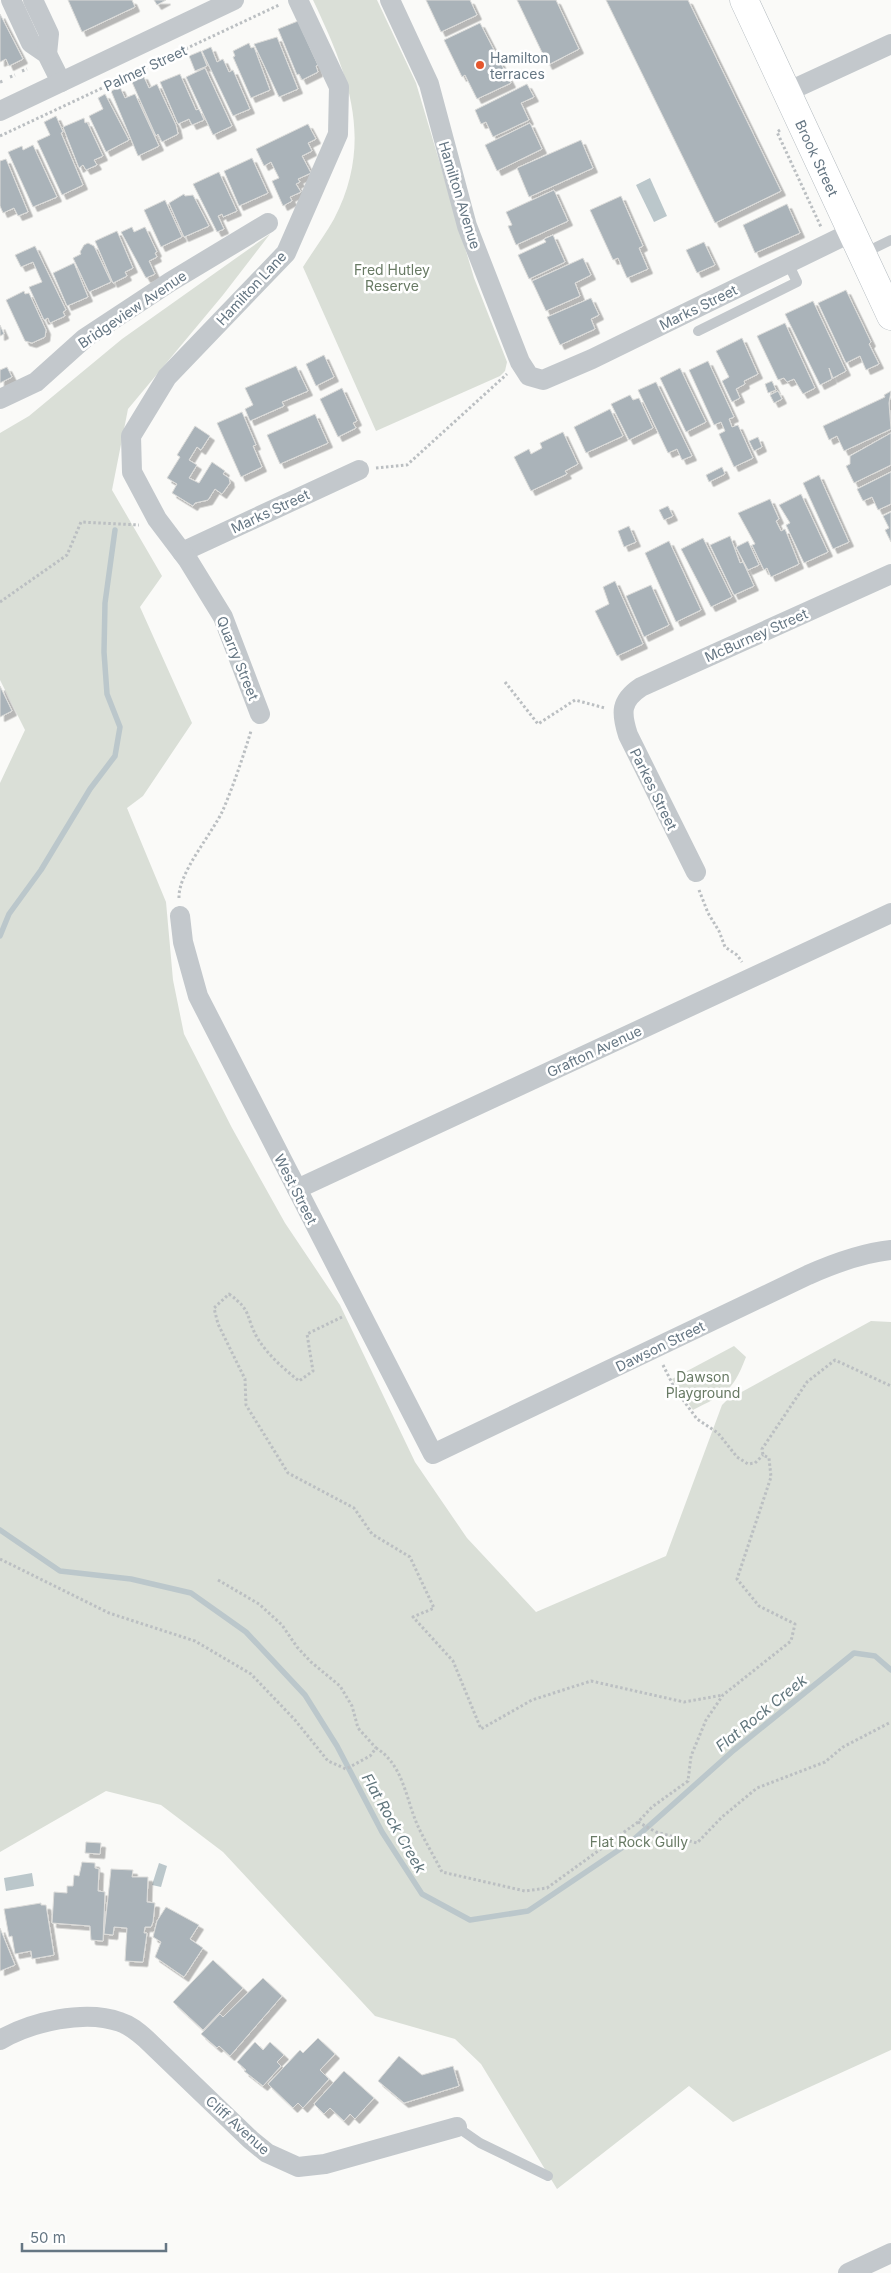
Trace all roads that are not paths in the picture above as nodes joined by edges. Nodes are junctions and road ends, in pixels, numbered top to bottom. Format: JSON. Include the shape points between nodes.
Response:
{"nodes":[{"id":1,"x":10,"y":0,"type":"edge"},
{"id":2,"x":33,"y":0,"type":"edge"},
{"id":3,"x":234,"y":0,"type":"edge"},
{"id":4,"x":390,"y":0,"type":"edge"},
{"id":5,"x":744,"y":0,"type":"edge"},
{"id":6,"x":290,"y":2,"type":"edge"},
{"id":7,"x":891,"y":44,"type":"edge"},
{"id":8,"x":47,"y":54,"type":"junction"},
{"id":9,"x":61,"y":82,"type":"junction"},
{"id":10,"x":787,"y":92,"type":"junction"},
{"id":11,"x":0,"y":111,"type":"edge"},
{"id":12,"x":268,"y":224,"type":"dead end"},
{"id":13,"x":891,"y":240,"type":"edge"},
{"id":14,"x":857,"y":243,"type":"junction"},
{"id":15,"x":788,"y":263,"type":"junction"},
{"id":16,"x":891,"y":316,"type":"edge"},
{"id":17,"x":698,"y":330,"type":"dead end"},
{"id":18,"x":543,"y":380,"type":"joint"},
{"id":19,"x":0,"y":398,"type":"edge"},
{"id":20,"x":359,"y":470,"type":"road end"},
{"id":21,"x":182,"y":552,"type":"junction"},
{"id":22,"x":891,"y":574,"type":"edge"},
{"id":23,"x":624,"y":708,"type":"joint"},
{"id":24,"x":260,"y":714,"type":"road end"},
{"id":25,"x":696,"y":872,"type":"road end"},
{"id":26,"x":891,"y":913,"type":"edge"},
{"id":27,"x":180,"y":916,"type":"road end"},
{"id":28,"x":297,"y":1189,"type":"junction"},
{"id":29,"x":891,"y":1250,"type":"edge"},
{"id":30,"x":433,"y":1454,"type":"joint"},
{"id":31,"x":0,"y":2040,"type":"edge"},
{"id":32,"x":457,"y":2127,"type":"joint"},
{"id":33,"x":548,"y":2176,"type":"dead end"},
{"id":34,"x":891,"y":2253,"type":"edge"},
{"id":35,"x":848,"y":2273,"type":"edge"}],
"edges":[{"from":1,"to":8,"type":"street","via":[[31,43]]},
{"from":2,"to":8,"type":"street","via":[[49,34]]},
{"from":3,"to":9,"type":"street","name":"Palmer Street"},
{"from":4,"to":18,"type":"street","name":"Hamilton Avenue","via":[[429,84],[466,226],[520,362],[529,376]]},
{"from":5,"to":10,"type":"main road","name":"Brook Street"},
{"from":6,"to":21,"type":"street","name":"Hamilton Lane","via":[[339,87],[338,134],[286,253],[168,377],[131,436],[132,472],[162,526]]},
{"from":7,"to":10,"type":"street"},
{"from":8,"to":9,"type":"street"},
{"from":9,"to":11,"type":"street","name":"Palmer Street"},
{"from":10,"to":14,"type":"main road","name":"Brook Street"},
{"from":12,"to":19,"type":"street","name":"Bridgeview Avenue","via":[[170,282],[85,338],[36,382]]},
{"from":13,"to":14,"type":"lane"},
{"from":14,"to":15,"type":"street","name":"Marks Street"},
{"from":14,"to":16,"type":"main road","name":"Brook Street"},
{"from":15,"to":17,"type":"lane","via":[[797,282]]},
{"from":15,"to":18,"type":"street","name":"Marks Street"},
{"from":20,"to":21,"type":"street","name":"Marks Street"},
{"from":21,"to":24,"type":"street","name":"Quarry Street","via":[[222,617]]},
{"from":22,"to":23,"type":"street","name":"McBurney Street","via":[[641,687],[630,694]]},
{"from":23,"to":25,"type":"street","name":"Parkes Street","via":[[628,735]]},
{"from":26,"to":28,"type":"street","name":"Grafton Avenue"},
{"from":27,"to":28,"type":"street","name":"West Street","via":[[183,942],[198,996]]},
{"from":28,"to":30,"type":"street","name":"West Street"},
{"from":29,"to":30,"type":"street","name":"Dawson Street","via":[[868,1253],[830,1266]]},
{"from":31,"to":32,"type":"street","name":"Cliff Avenue","via":[[50,2020],[72,2017],[119,2021],[146,2039],[250,2140],[267,2153],[298,2167],[325,2164]]},
{"from":32,"to":33,"type":"lane","name":"Cliff Avenue","via":[[480,2143]]},
{"from":34,"to":35,"type":"street"}]}
